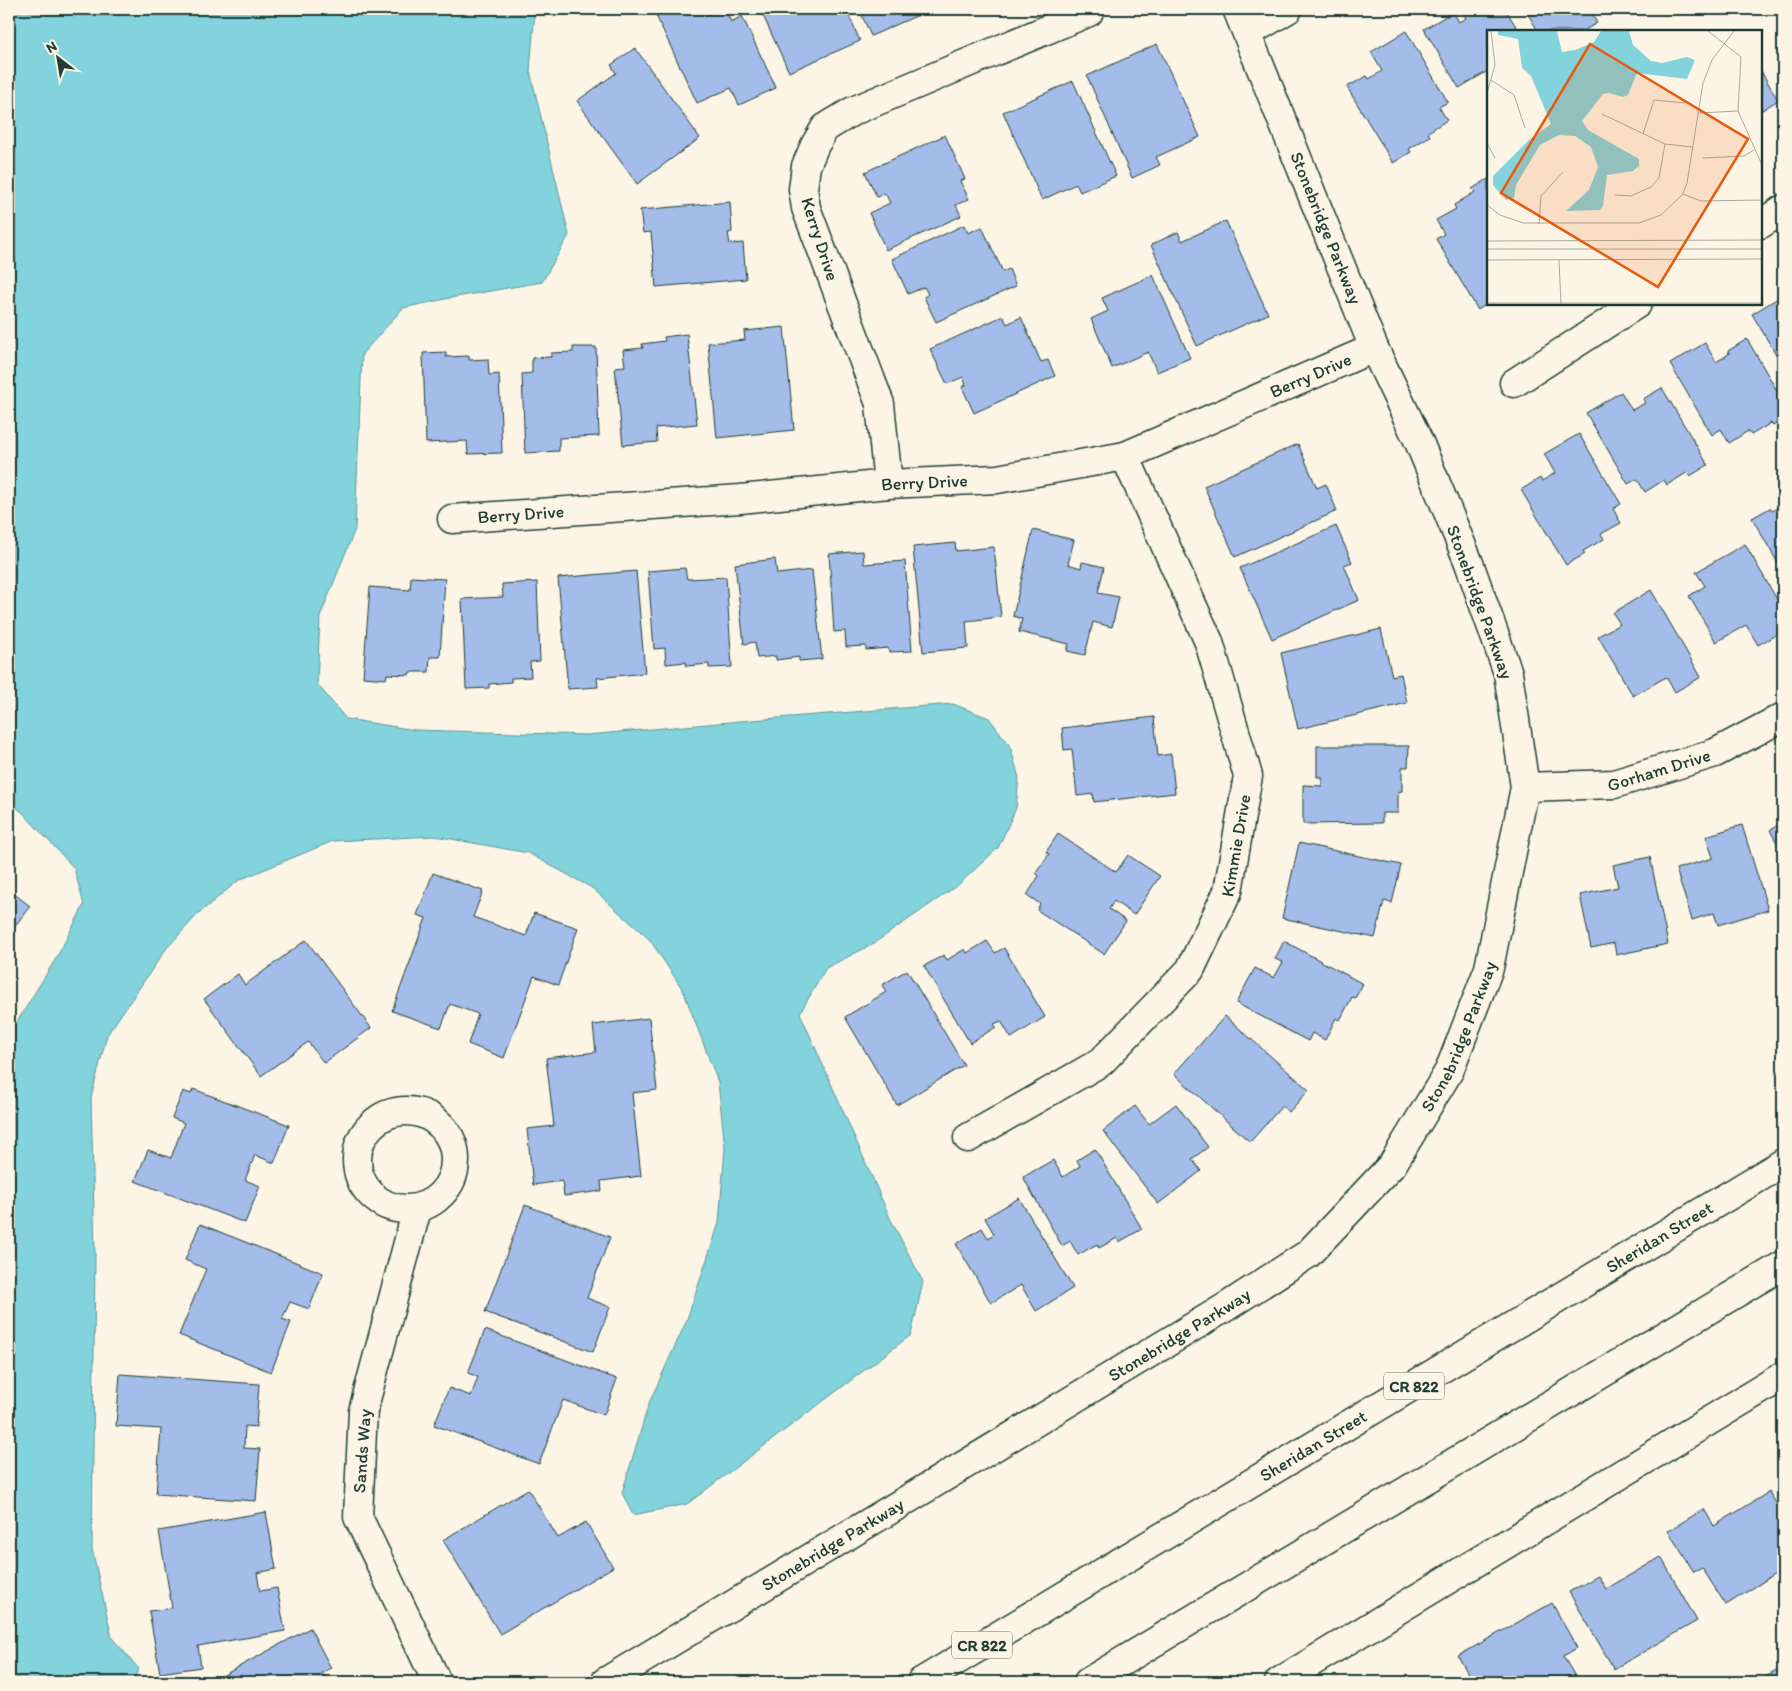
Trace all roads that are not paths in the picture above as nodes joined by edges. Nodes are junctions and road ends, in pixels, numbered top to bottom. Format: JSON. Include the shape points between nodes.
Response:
{"nodes":[{"id":1,"x":1288,"y":9,"type":"edge"},
{"id":2,"x":1089,"y":12,"type":"dead end"},
{"id":3,"x":1242,"y":21,"type":"edge"},
{"id":4,"x":1783,"y":210,"type":"edge"},
{"id":5,"x":1762,"y":223,"type":"edge"},
{"id":6,"x":1635,"y":305,"type":"edge"},
{"id":7,"x":1374,"y":348,"type":"junction"},
{"id":8,"x":1514,"y":383,"type":"dead end"},
{"id":9,"x":1125,"y":456,"type":"junction"},
{"id":10,"x":888,"y":484,"type":"junction"},
{"id":11,"x":452,"y":519,"type":"dead end"},
{"id":12,"x":1783,"y":717,"type":"edge"},
{"id":13,"x":1525,"y":787,"type":"junction"},
{"id":14,"x":968,"y":1138,"type":"dead end"},
{"id":15,"x":1783,"y":1163,"type":"edge"},
{"id":16,"x":417,"y":1209,"type":"dead end"},
{"id":17,"x":1783,"y":1265,"type":"edge"},
{"id":18,"x":1783,"y":1376,"type":"edge"},
{"id":19,"x":437,"y":1682,"type":"edge"},
{"id":20,"x":605,"y":1682,"type":"edge"},
{"id":21,"x":921,"y":1682,"type":"edge"},
{"id":22,"x":1088,"y":1682,"type":"edge"},
{"id":23,"x":1279,"y":1682,"type":"edge"}],
"edges":[{"from":1,"to":3,"type":"street"},
{"from":2,"to":10,"type":"street","name":"Kerry Drive","via":[[853,111],[825,128],[814,145],[806,166],[806,208],[880,404]]},
{"from":3,"to":7,"type":"street","name":"Stonebridge Parkway"},
{"from":4,"to":5,"type":"street"},
{"from":6,"to":8,"type":"street"},
{"from":7,"to":9,"type":"street","name":"Berry Drive"},
{"from":7,"to":13,"type":"street","name":"Stonebridge Parkway","via":[[1419,442],[1465,554],[1508,673]]},
{"from":9,"to":10,"type":"street","name":"Berry Drive","via":[[997,479]]},
{"from":9,"to":14,"type":"street","name":"Kimmie Drive","via":[[1210,642],[1248,776],[1228,891],[1190,970],[1101,1062]]},
{"from":10,"to":11,"type":"street","name":"Berry Drive","via":[[740,499]]},
{"from":12,"to":13,"type":"street","name":"Gorham Drive","via":[[1715,752],[1614,784]]},
{"from":13,"to":20,"type":"street","name":"Stonebridge Parkway","via":[[1489,968],[1449,1071],[1392,1165],[1308,1254],[1226,1307]]},
{"from":15,"to":21,"type":"street","name":"Sheridan Street","number":"CR 822"},
{"from":16,"to":19,"type":"street","name":"Sands Way","via":[[363,1411],[358,1517]]},
{"from":17,"to":22,"type":"street"},
{"from":18,"to":23,"type":"street"}]}
